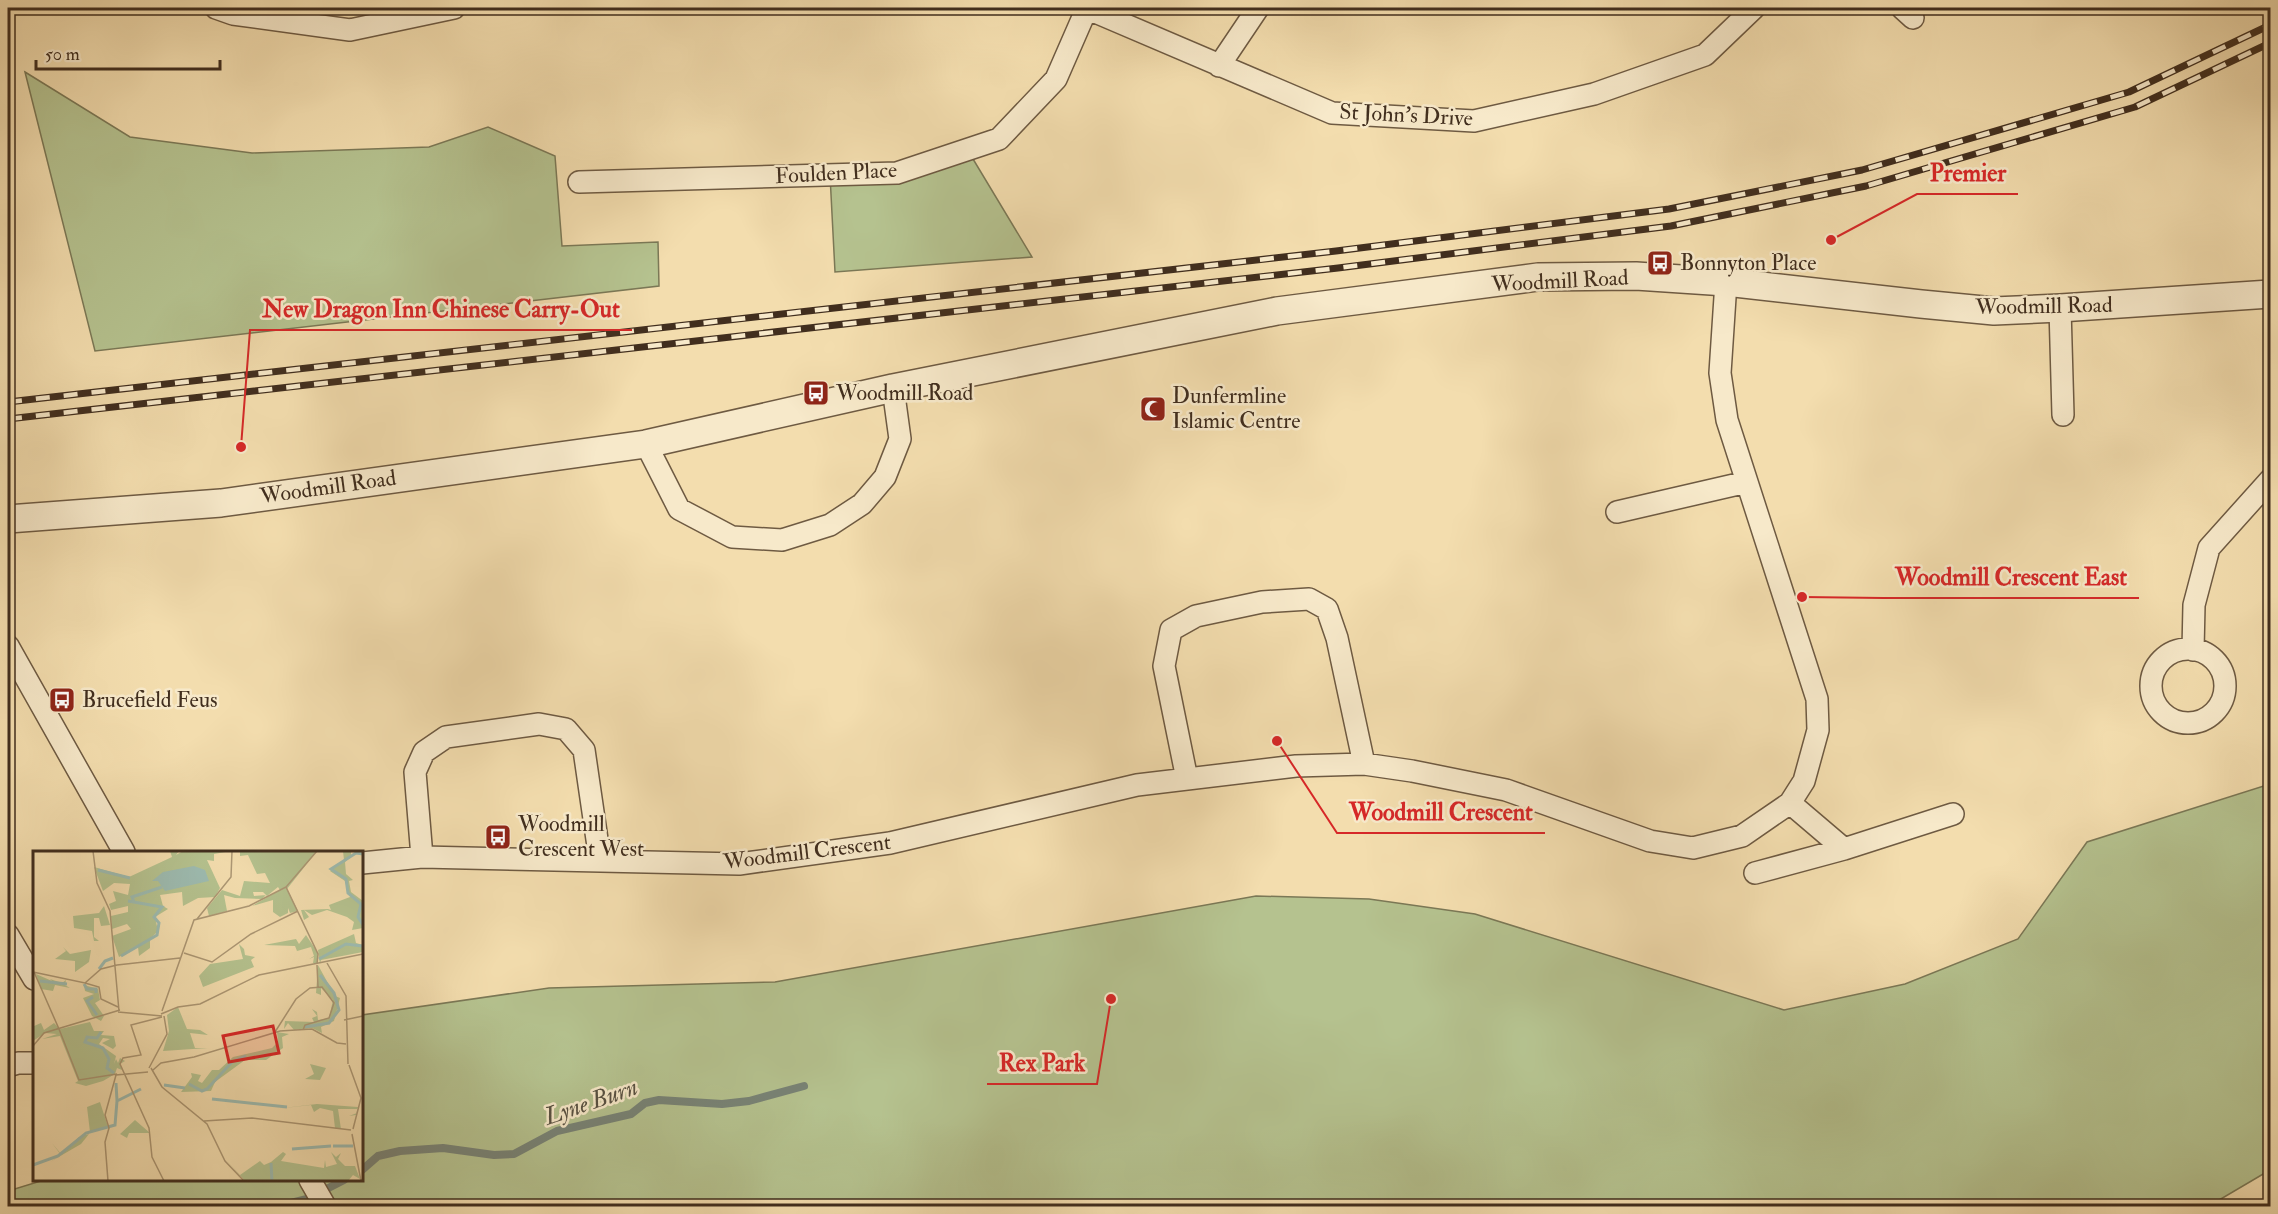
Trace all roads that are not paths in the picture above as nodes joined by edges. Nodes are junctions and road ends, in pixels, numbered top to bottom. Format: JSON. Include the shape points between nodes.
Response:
{"nodes":[{"id":1,"x":216,"y":8,"type":"edge"},
{"id":2,"x":454,"y":8,"type":"edge"},
{"id":3,"x":1087,"y":8,"type":"edge"},
{"id":4,"x":1258,"y":8,"type":"edge"},
{"id":5,"x":1754,"y":8,"type":"edge"},
{"id":6,"x":1219,"y":66,"type":"junction"},
{"id":7,"x":579,"y":182,"type":"dead end"},
{"id":8,"x":1726,"y":282,"type":"junction"},
{"id":9,"x":2271,"y":294,"type":"edge"},
{"id":10,"x":2060,"y":308,"type":"junction"},
{"id":11,"x":893,"y":388,"type":"junction"},
{"id":12,"x":2063,"y":415,"type":"dead end"},
{"id":13,"x":646,"y":444,"type":"junction"},
{"id":14,"x":2271,"y":480,"type":"edge"},
{"id":15,"x":1748,"y":482,"type":"junction"},
{"id":16,"x":1617,"y":512,"type":"dead end"},
{"id":17,"x":8,"y":519,"type":"edge"},
{"id":18,"x":8,"y":646,"type":"edge"},
{"id":19,"x":2193,"y":650,"type":"dead end"},
{"id":20,"x":1364,"y":764,"type":"junction"},
{"id":21,"x":1187,"y":779,"type":"junction"},
{"id":22,"x":1790,"y":803,"type":"junction"},
{"id":23,"x":1953,"y":814,"type":"dead end"},
{"id":24,"x":1844,"y":849,"type":"junction"},
{"id":25,"x":123,"y":851,"type":"edge"},
{"id":26,"x":422,"y":857,"type":"junction"},
{"id":27,"x":600,"y":860,"type":"junction"},
{"id":28,"x":363,"y":863,"type":"edge"},
{"id":29,"x":1755,"y":873,"type":"dead end"},
{"id":30,"x":8,"y":935,"type":"edge"},
{"id":31,"x":33,"y":977,"type":"edge"},
{"id":32,"x":33,"y":1063,"type":"edge"},
{"id":33,"x":8,"y":1066,"type":"edge"},
{"id":34,"x":311,"y":1181,"type":"edge"},
{"id":35,"x":326,"y":1206,"type":"edge"}],
"edges":[{"from":1,"to":2,"type":"street","via":[[233,14],[350,30]]},
{"from":3,"to":6,"type":"street","name":"St John's Drive"},
{"from":3,"to":7,"type":"street","name":"Foulden Place","via":[[1056,79],[999,138],[988,142],[897,173]]},
{"from":4,"to":6,"type":"street"},
{"from":5,"to":6,"type":"street","name":"St John's Drive","via":[[1705,55],[1594,94],[1474,120],[1332,113]]},
{"from":8,"to":10,"type":"street","name":"Woodmill Road","via":[[1994,311]]},
{"from":8,"to":11,"type":"street","name":"Woodmill Road","via":[[1636,276],[1538,277],[1277,311]]},
{"from":8,"to":15,"type":"street","name":"Woodmill Crescent","via":[[1720,373],[1727,420]]},
{"from":9,"to":10,"type":"street","name":"Woodmill Road"},
{"from":10,"to":12,"type":"street"},
{"from":11,"to":13,"type":"street","name":"Woodmill Road"},
{"from":11,"to":13,"type":"street","via":[[900,439],[885,477],[862,504],[830,525],[782,540],[732,537],[679,509]]},
{"from":13,"to":17,"type":"street","name":"Woodmill Road","via":[[221,503]]},
{"from":14,"to":19,"type":"street","via":[[2209,548],[2194,604]]},
{"from":15,"to":16,"type":"street"},
{"from":15,"to":22,"type":"street","name":"Woodmill Crescent","via":[[1817,699],[1818,730],[1804,781]]},
{"from":18,"to":25,"type":"street"},
{"from":20,"to":21,"type":"street","name":"Woodmill Crescent","via":[[1296,766]]},
{"from":20,"to":21,"type":"street","via":[[1327,609],[1309,599],[1262,602],[1196,616],[1171,630],[1164,666]]},
{"from":20,"to":22,"type":"street","name":"Woodmill Crescent","via":[[1506,790],[1650,841],[1693,848],[1742,836]]},
{"from":21,"to":27,"type":"street","name":"Woodmill Crescent","via":[[1137,785],[890,843],[739,864]]},
{"from":22,"to":24,"type":"street"},
{"from":23,"to":24,"type":"street"},
{"from":24,"to":29,"type":"street"},
{"from":26,"to":27,"type":"street","name":"Woodmill Crescent"},
{"from":26,"to":27,"type":"street","via":[[415,772],[424,752],[446,737],[539,724],[566,729],[584,750]]},
{"from":26,"to":28,"type":"street","name":"Woodmill Crescent"},
{"from":30,"to":31,"type":"street"},
{"from":32,"to":33,"type":"street"},
{"from":34,"to":35,"type":"street"}]}
